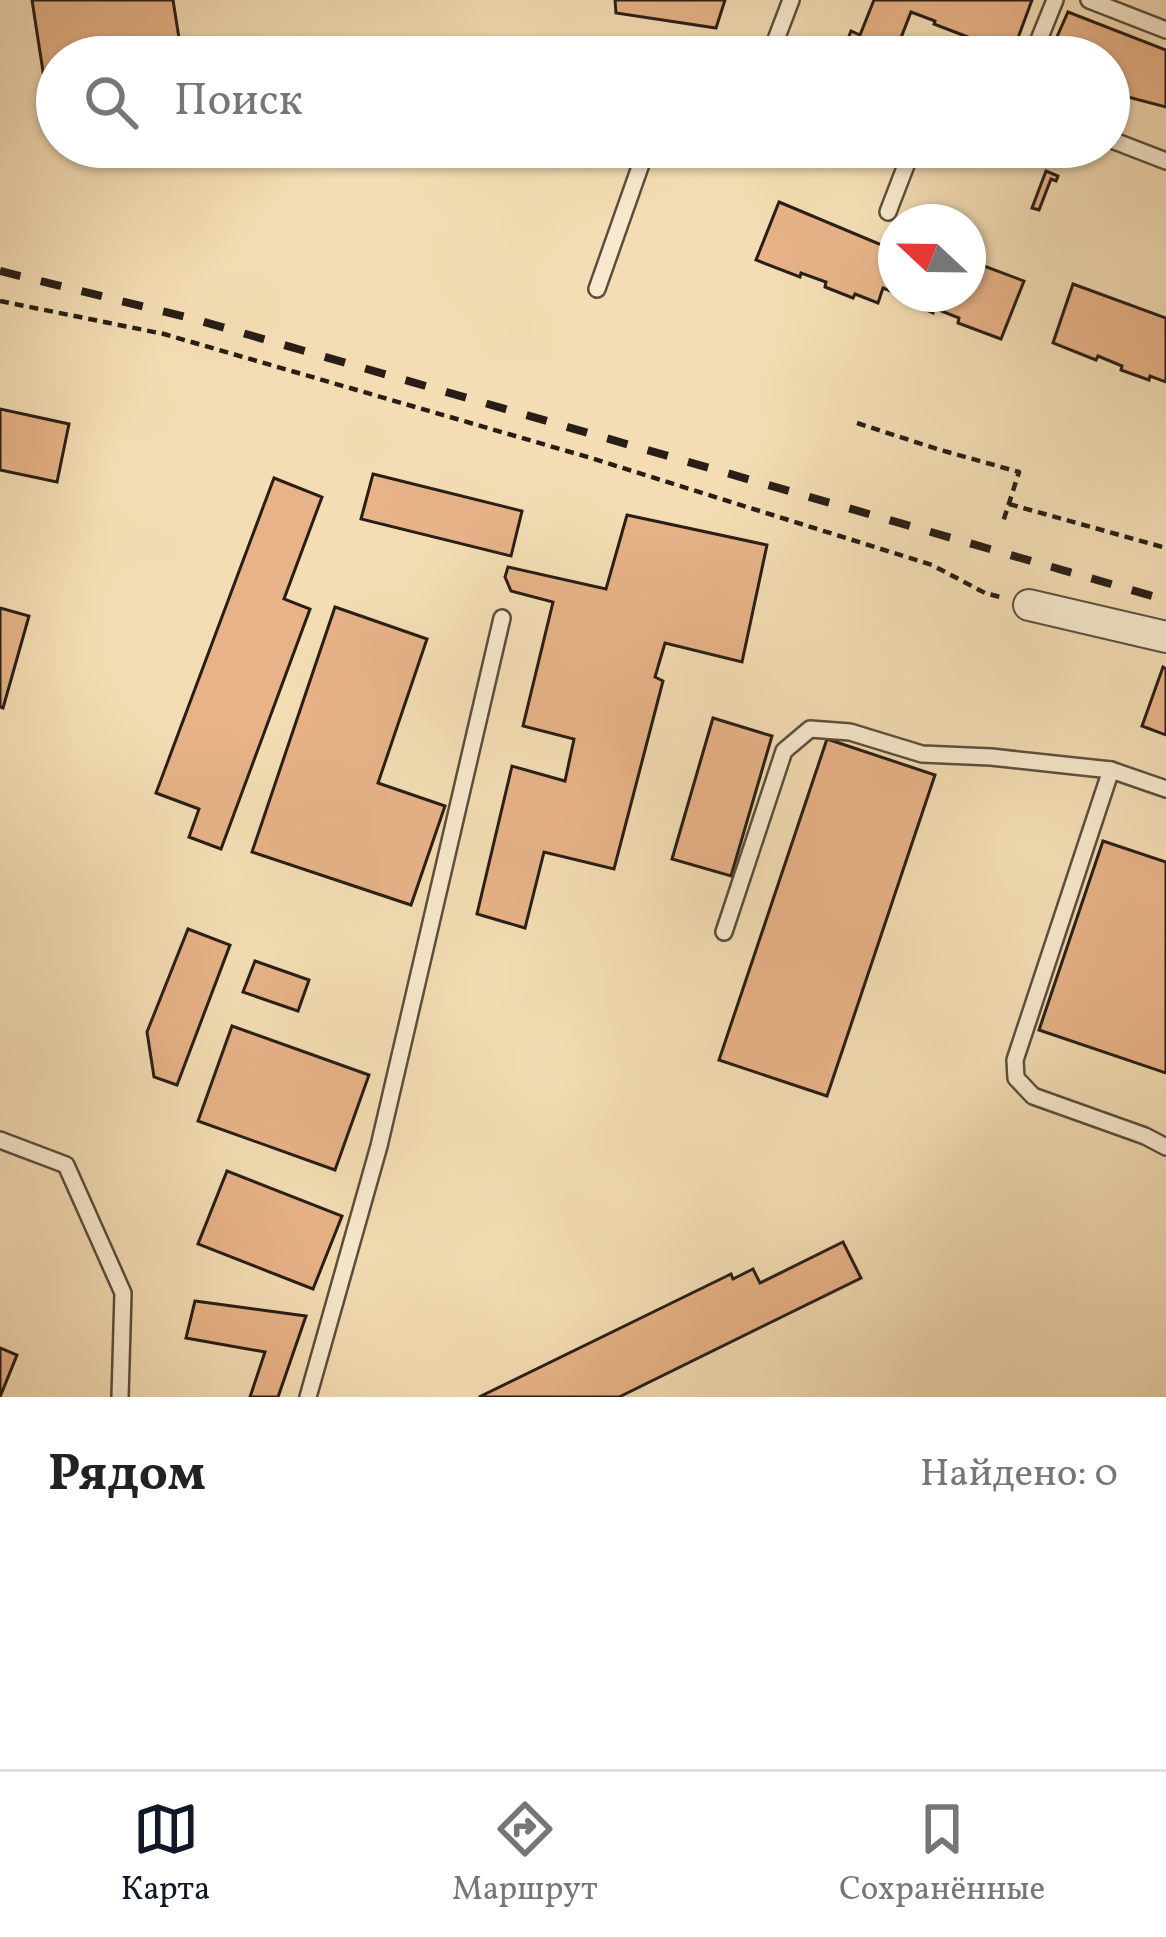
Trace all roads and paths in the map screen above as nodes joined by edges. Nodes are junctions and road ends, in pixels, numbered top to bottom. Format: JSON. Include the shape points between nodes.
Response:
{"nodes":[{"id":1,"x":791,"y":0,"type":"edge"},
{"id":2,"x":1055,"y":0,"type":"edge"},
{"id":3,"x":1088,"y":0,"type":"edge"},
{"id":4,"x":1166,"y":30,"type":"edge"},
{"id":5,"x":777,"y":36,"type":"edge"},
{"id":6,"x":1040,"y":36,"type":"edge"},
{"id":7,"x":1130,"y":147,"type":"edge"},
{"id":8,"x":1166,"y":161,"type":"edge"},
{"id":9,"x":640,"y":168,"type":"edge"},
{"id":10,"x":905,"y":168,"type":"edge"},
{"id":11,"x":891,"y":204,"type":"edge"},
{"id":12,"x":597,"y":289,"type":"dead end"},
{"id":13,"x":0,"y":301,"type":"edge"},
{"id":14,"x":857,"y":423,"type":"dead end"},
{"id":15,"x":1010,"y":504,"type":"junction"},
{"id":16,"x":1003,"y":523,"type":"dead end"},
{"id":17,"x":1166,"y":548,"type":"edge"},
{"id":18,"x":1029,"y":605,"type":"joint"},
{"id":19,"x":502,"y":618,"type":"dead end"},
{"id":20,"x":1166,"y":637,"type":"edge"},
{"id":21,"x":1112,"y":770,"type":"junction"},
{"id":22,"x":1166,"y":789,"type":"edge"},
{"id":23,"x":724,"y":932,"type":"dead end"},
{"id":24,"x":0,"y":1140,"type":"edge"},
{"id":25,"x":1166,"y":1147,"type":"edge"},
{"id":26,"x":120,"y":1397,"type":"edge"},
{"id":27,"x":308,"y":1397,"type":"edge"}],
"edges":[{"from":1,"to":5,"type":"lane"},
{"from":2,"to":6,"type":"lane"},
{"from":3,"to":4,"type":"lane"},
{"from":7,"to":8,"type":"lane"},
{"from":9,"to":12,"type":"lane"},
{"from":10,"to":11,"type":"lane"},
{"from":13,"to":18,"type":"path","via":[[164,334],[591,458],[932,565]]},
{"from":14,"to":15,"type":"path","via":[[1019,472]]},
{"from":15,"to":16,"type":"path"},
{"from":15,"to":17,"type":"path"},
{"from":18,"to":20,"type":"street"},
{"from":19,"to":27,"type":"lane","via":[[379,1146]]},
{"from":21,"to":22,"type":"lane"},
{"from":21,"to":23,"type":"lane","via":[[922,754],[850,731],[810,729],[784,751]]},
{"from":21,"to":25,"type":"lane","via":[[1015,1060],[1016,1078],[1033,1096]]},
{"from":24,"to":26,"type":"lane","via":[[66,1165],[123,1293]]}]}
